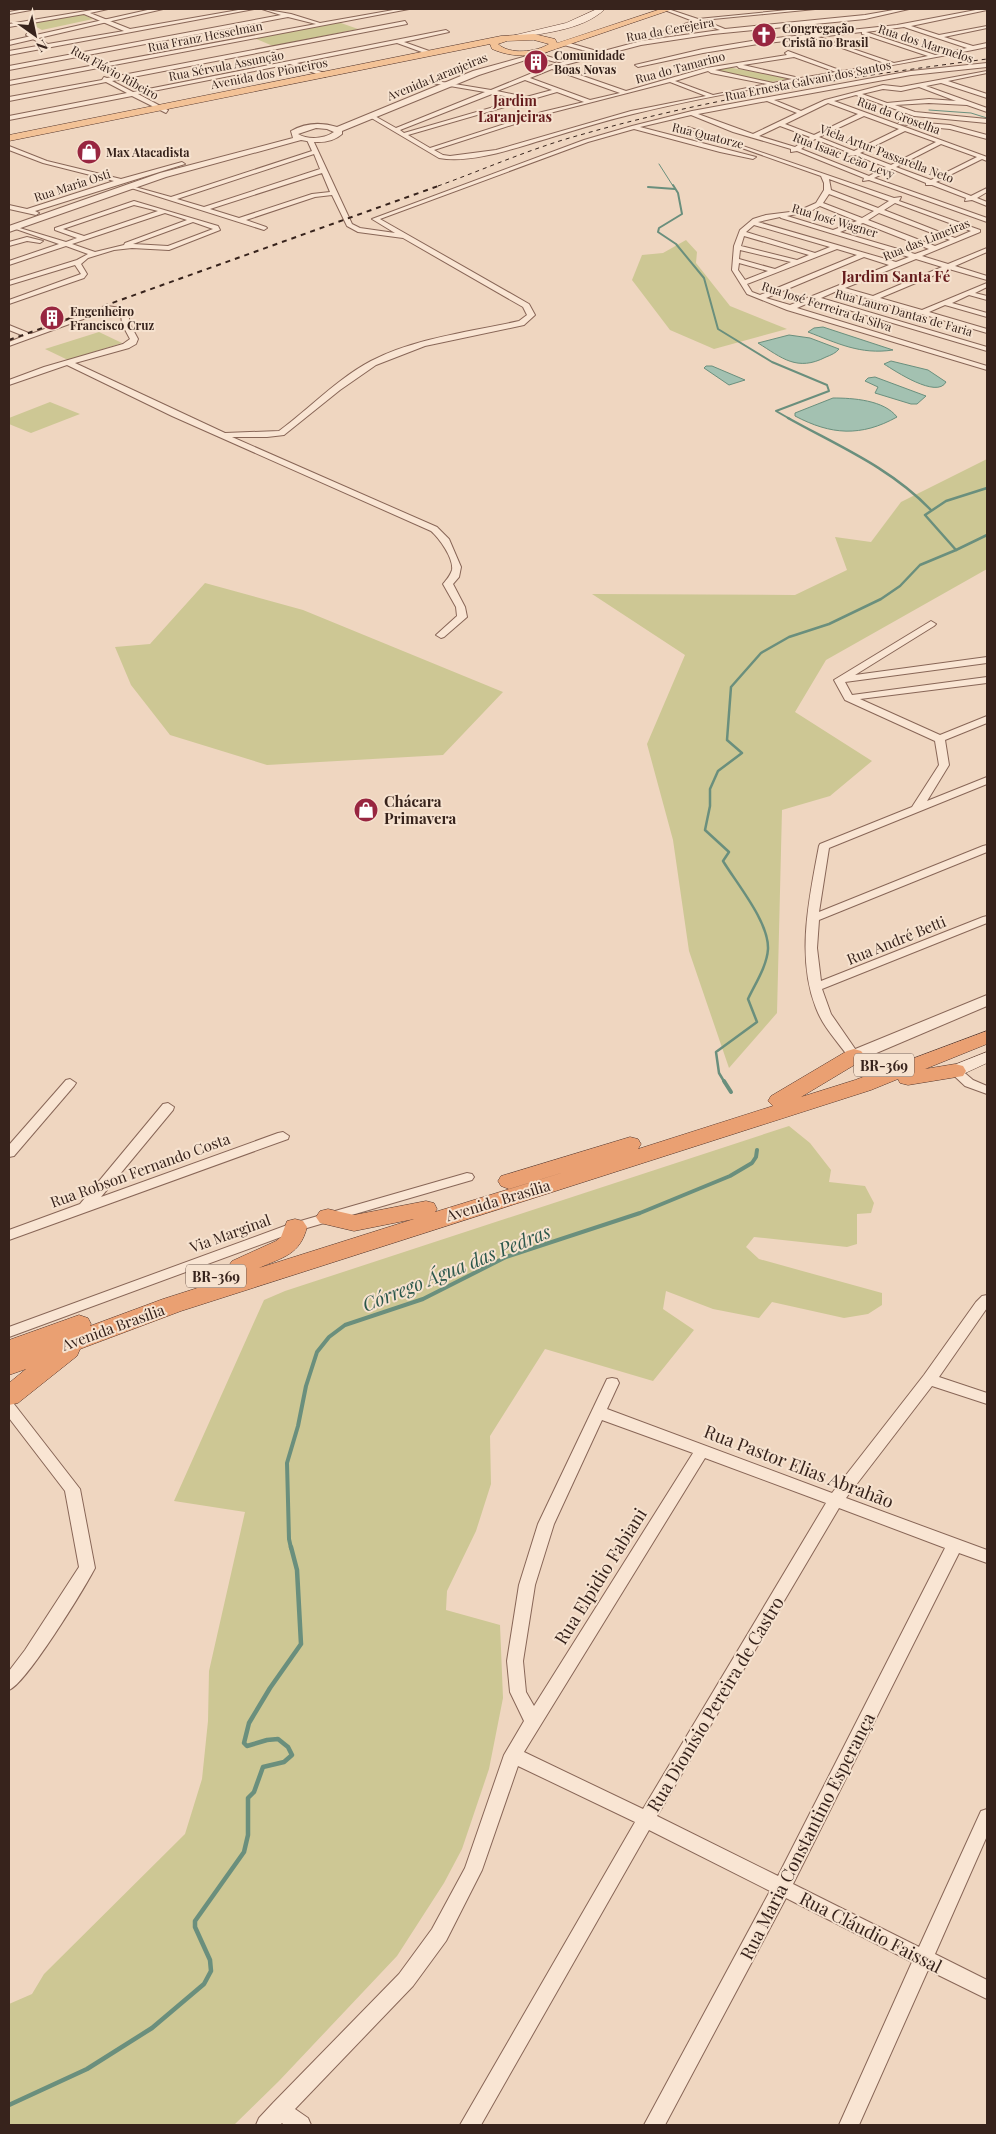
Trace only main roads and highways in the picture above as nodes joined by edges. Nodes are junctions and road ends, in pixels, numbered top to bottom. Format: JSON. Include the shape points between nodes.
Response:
{"nodes":[{"id":1,"x":601,"y":9,"type":"edge"},
{"id":2,"x":653,"y":9,"type":"edge"},
{"id":3,"x":667,"y":9,"type":"edge"},
{"id":4,"x":534,"y":34,"type":"junction"},
{"id":5,"x":504,"y":38,"type":"junction"},
{"id":6,"x":550,"y":46,"type":"junction"},
{"id":7,"x":502,"y":50,"type":"junction"},
{"id":8,"x":163,"y":109,"type":"junction"},
{"id":9,"x":9,"y":138,"type":"edge"},
{"id":10,"x":9,"y":143,"type":"edge"},
{"id":11,"x":987,"y":1022,"type":"edge"},
{"id":12,"x":987,"y":1038,"type":"edge"},
{"id":13,"x":854,"y":1056,"type":"road end"},
{"id":14,"x":987,"y":1057,"type":"edge"},
{"id":15,"x":955,"y":1071,"type":"joint"},
{"id":16,"x":863,"y":1085,"type":"junction"},
{"id":17,"x":779,"y":1101,"type":"junction"},
{"id":18,"x":426,"y":1209,"type":"junction"},
{"id":19,"x":328,"y":1217,"type":"road end"},
{"id":20,"x":295,"y":1227,"type":"road end"},
{"id":21,"x":240,"y":1267,"type":"junction"},
{"id":22,"x":86,"y":1337,"type":"junction"},
{"id":23,"x":9,"y":1349,"type":"edge"},
{"id":24,"x":9,"y":1366,"type":"edge"},
{"id":25,"x":9,"y":1396,"type":"edge"}],
"edges":[{"from":1,"to":4,"type":"main road","via":[[588,17]]},
{"from":2,"to":6,"type":"main road","name":"Avenida Laranjeiras"},
{"from":3,"to":6,"type":"main road","name":"Avenida Laranjeiras","via":[[566,44]]},
{"from":4,"to":5,"type":"main road","name":"Avenida dos Pioneiros"},
{"from":4,"to":6,"type":"main road","name":"Avenida dos Pioneiros"},
{"from":5,"to":7,"type":"main road","via":[[494,43]]},
{"from":5,"to":8,"type":"main road","name":"Avenida dos Pioneiros"},
{"from":6,"to":7,"type":"main road","name":"Avenida dos Pioneiros","via":[[528,52]]},
{"from":7,"to":8,"type":"main road","name":"Avenida dos Pioneiros","via":[[462,50]]},
{"from":8,"to":9,"type":"main road","name":"Avenida dos Pioneiros"},
{"from":8,"to":10,"type":"main road","name":"Avenida dos Pioneiros"},
{"from":11,"to":17,"type":"highway","name":"Avenida Brasília","number":"BR-369","via":[[889,1063]]},
{"from":12,"to":16,"type":"highway","name":"Avenida Brasília","number":"BR-369"},
{"from":13,"to":17,"type":"highway"},
{"from":14,"to":15,"type":"main road"},
{"from":15,"to":16,"type":"highway"},
{"from":16,"to":22,"type":"highway","name":"Avenida Brasília","number":"BR-369","via":[[267,1274]]},
{"from":17,"to":18,"type":"highway","name":"Avenida Brasília","number":"BR-369","via":[[577,1159]]},
{"from":18,"to":19,"type":"highway","via":[[354,1224]]},
{"from":18,"to":21,"type":"highway","name":"Avenida Brasília","number":"BR-369"},
{"from":20,"to":21,"type":"highway","via":[[292,1240],[284,1247]]},
{"from":21,"to":23,"type":"highway","name":"Avenida Brasília","number":"BR-369"},
{"from":22,"to":24,"type":"highway","name":"Avenida Brasília","number":"BR-369"},
{"from":22,"to":25,"type":"highway"}]}
